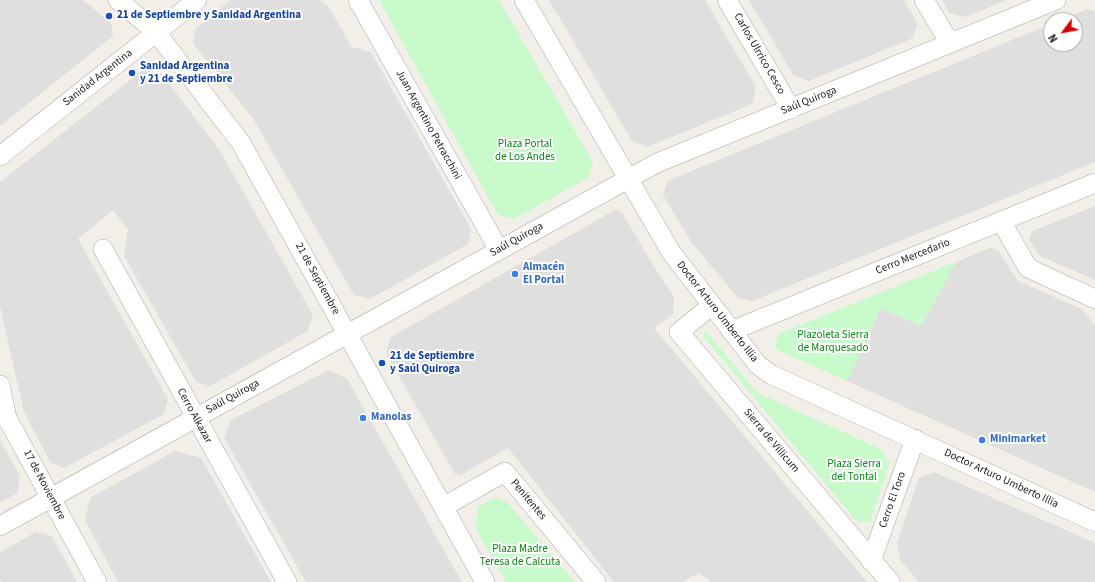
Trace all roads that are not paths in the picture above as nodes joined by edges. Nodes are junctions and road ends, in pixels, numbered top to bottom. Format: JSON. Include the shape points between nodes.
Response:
{"nodes":[{"id":1,"x":118,"y":0,"type":"edge"},
{"id":2,"x":197,"y":0,"type":"edge"},
{"id":3,"x":358,"y":0,"type":"edge"},
{"id":4,"x":524,"y":0,"type":"edge"},
{"id":5,"x":727,"y":0,"type":"edge"},
{"id":6,"x":924,"y":0,"type":"edge"},
{"id":7,"x":1056,"y":0,"type":"edge"},
{"id":8,"x":156,"y":32,"type":"junction"},
{"id":9,"x":950,"y":43,"type":"junction"},
{"id":10,"x":791,"y":109,"type":"junction"},
{"id":11,"x":0,"y":156,"type":"edge"},
{"id":12,"x":628,"y":179,"type":"junction"},
{"id":13,"x":1095,"y":183,"type":"edge"},
{"id":14,"x":1001,"y":222,"type":"junction"},
{"id":15,"x":103,"y":249,"type":"dead end"},
{"id":16,"x":499,"y":250,"type":"junction"},
{"id":17,"x":1095,"y":299,"type":"edge"},
{"id":18,"x":711,"y":306,"type":"junction"},
{"id":19,"x":731,"y":331,"type":"junction"},
{"id":20,"x":348,"y":334,"type":"junction"},
{"id":21,"x":0,"y":385,"type":"edge"},
{"id":22,"x":195,"y":418,"type":"junction"},
{"id":23,"x":915,"y":439,"type":"junction"},
{"id":24,"x":50,"y":498,"type":"junction"},
{"id":25,"x":443,"y":507,"type":"junction"},
{"id":26,"x":1095,"y":522,"type":"edge"},
{"id":27,"x":0,"y":526,"type":"edge"},
{"id":28,"x":871,"y":561,"type":"junction"},
{"id":29,"x":97,"y":582,"type":"edge"},
{"id":30,"x":287,"y":582,"type":"edge"},
{"id":31,"x":485,"y":582,"type":"edge"},
{"id":32,"x":596,"y":582,"type":"edge"},
{"id":33,"x":890,"y":582,"type":"edge"}],
"edges":[{"from":1,"to":8,"type":"street","name":"21 de Septiembre"},
{"from":2,"to":8,"type":"street","name":"Sanidad Argentina"},
{"from":3,"to":16,"type":"street","name":"Juan Argentino Petracchini"},
{"from":4,"to":12,"type":"street","name":"Doctor Arturo Umberto Illia"},
{"from":5,"to":10,"type":"street","name":"Carlos Ulrrico Cesco"},
{"from":6,"to":9,"type":"street"},
{"from":7,"to":9,"type":"street","name":"Saúl Quiroga"},
{"from":8,"to":11,"type":"street","name":"Sanidad Argentina"},
{"from":8,"to":20,"type":"street","name":"21 de Septiembre","via":[[241,143]]},
{"from":9,"to":10,"type":"street","name":"Saúl Quiroga"},
{"from":10,"to":12,"type":"street","name":"Saúl Quiroga","via":[[657,163]]},
{"from":12,"to":16,"type":"street","name":"Saúl Quiroga"},
{"from":12,"to":18,"type":"street","name":"Doctor Arturo Umberto Illia","via":[[671,252]]},
{"from":13,"to":14,"type":"street","name":"Cerro Mercedario"},
{"from":14,"to":17,"type":"street","via":[[1028,268]]},
{"from":14,"to":19,"type":"street","name":"Cerro Mercedario"},
{"from":15,"to":22,"type":"street","name":"Cerro Alkazar"},
{"from":16,"to":20,"type":"street","name":"Saúl Quiroga"},
{"from":18,"to":19,"type":"street","name":"Doctor Arturo Umberto Illia"},
{"from":18,"to":28,"type":"street","name":"Sierra de Villicum","via":[[679,332]]},
{"from":19,"to":23,"type":"street","name":"Doctor Arturo Umberto Illia","via":[[758,365],[770,374]]},
{"from":20,"to":22,"type":"street","name":"Saúl Quiroga"},
{"from":20,"to":25,"type":"street","name":"21 de Septiembre"},
{"from":21,"to":24,"type":"street","name":"17 de Noviembre","via":[[7,418]]},
{"from":22,"to":24,"type":"street","name":"Saúl Quiroga"},
{"from":22,"to":30,"type":"street","name":"Cerro Alkazar"},
{"from":23,"to":26,"type":"street","name":"Doctor Arturo Umberto Illia"},
{"from":23,"to":28,"type":"street","name":"Cerro El Toro"},
{"from":24,"to":27,"type":"street","name":"Saúl Quiroga"},
{"from":24,"to":29,"type":"street","name":"17 de Noviembre"},
{"from":25,"to":31,"type":"street","name":"21 de Septiembre"},
{"from":25,"to":32,"type":"street","name":"Penitentes","via":[[505,472]]},
{"from":28,"to":33,"type":"street","name":"Sierra de Villicum"}]}
